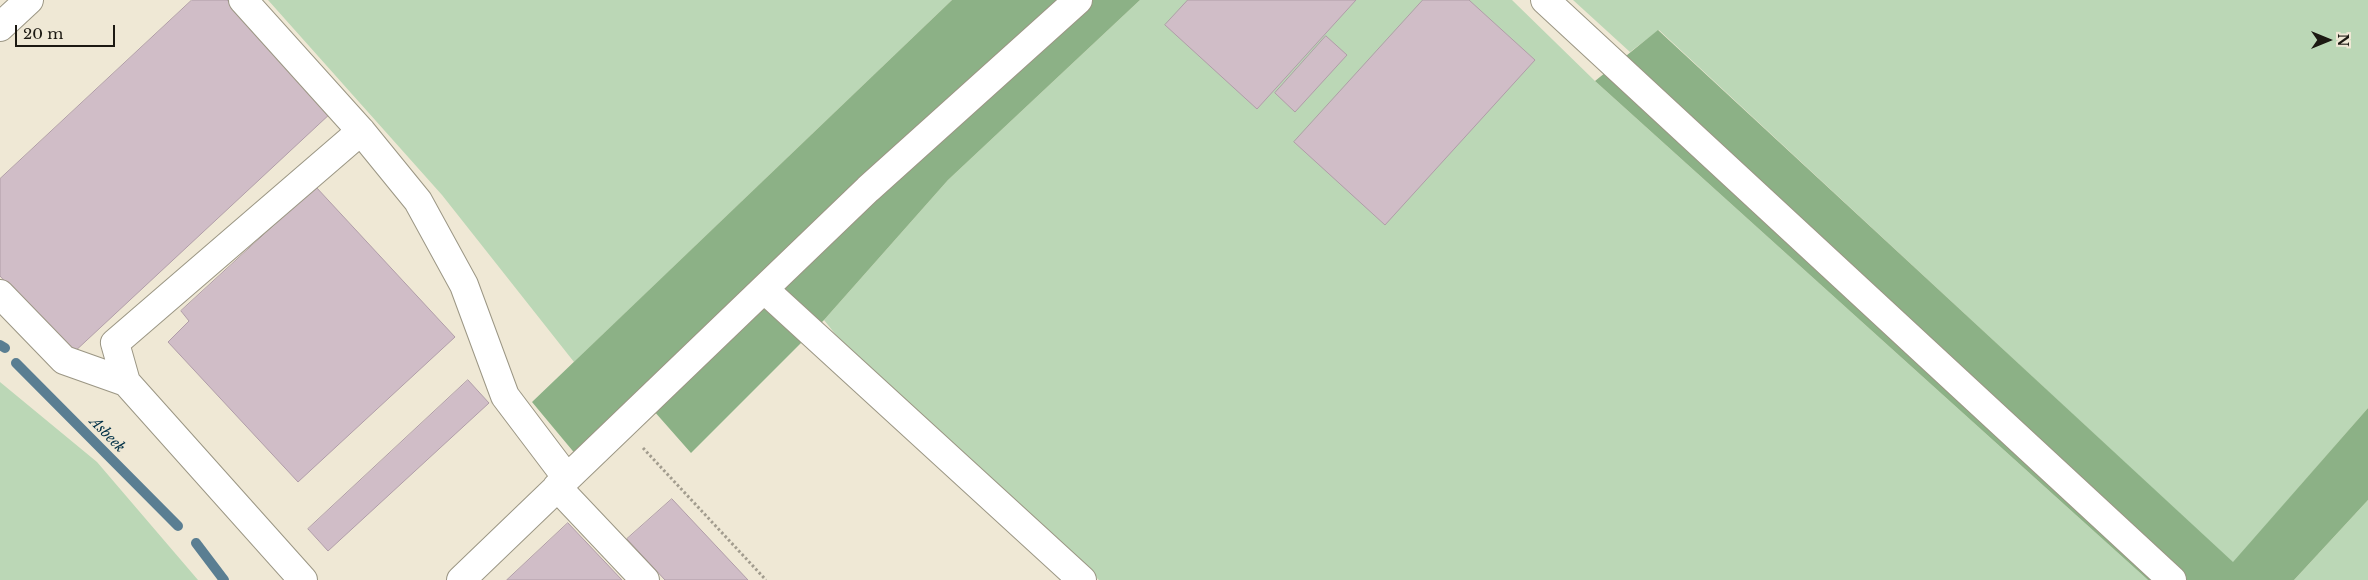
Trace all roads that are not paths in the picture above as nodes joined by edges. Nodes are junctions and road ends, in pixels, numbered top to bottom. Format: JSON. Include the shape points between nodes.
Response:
{"nodes":[{"id":1,"x":29,"y":0,"type":"edge"},
{"id":2,"x":243,"y":0,"type":"edge"},
{"id":3,"x":1078,"y":0,"type":"edge"},
{"id":4,"x":1545,"y":0,"type":"edge"},
{"id":5,"x":0,"y":27,"type":"edge"},
{"id":6,"x":361,"y":131,"type":"junction"},
{"id":7,"x":764,"y":289,"type":"junction"},
{"id":8,"x":0,"y":294,"type":"edge"},
{"id":9,"x":126,"y":382,"type":"junction"},
{"id":10,"x":562,"y":483,"type":"junction"},
{"id":11,"x":303,"y":580,"type":"edge"},
{"id":12,"x":461,"y":580,"type":"edge"},
{"id":13,"x":645,"y":580,"type":"edge"},
{"id":14,"x":1082,"y":580,"type":"edge"},
{"id":15,"x":2172,"y":580,"type":"edge"}],
"edges":[{"from":1,"to":5,"type":"lane"},
{"from":2,"to":6,"type":"lane"},
{"from":3,"to":7,"type":"lane","via":[[868,189]]},
{"from":4,"to":15,"type":"lane"},
{"from":6,"to":9,"type":"lane","via":[[115,343]]},
{"from":6,"to":10,"type":"lane","via":[[418,201],[464,285],[505,396]]},
{"from":7,"to":10,"type":"lane"},
{"from":7,"to":14,"type":"lane"},
{"from":8,"to":9,"type":"lane","via":[[64,360]]},
{"from":9,"to":11,"type":"lane"},
{"from":10,"to":12,"type":"lane"},
{"from":10,"to":13,"type":"lane"}]}
